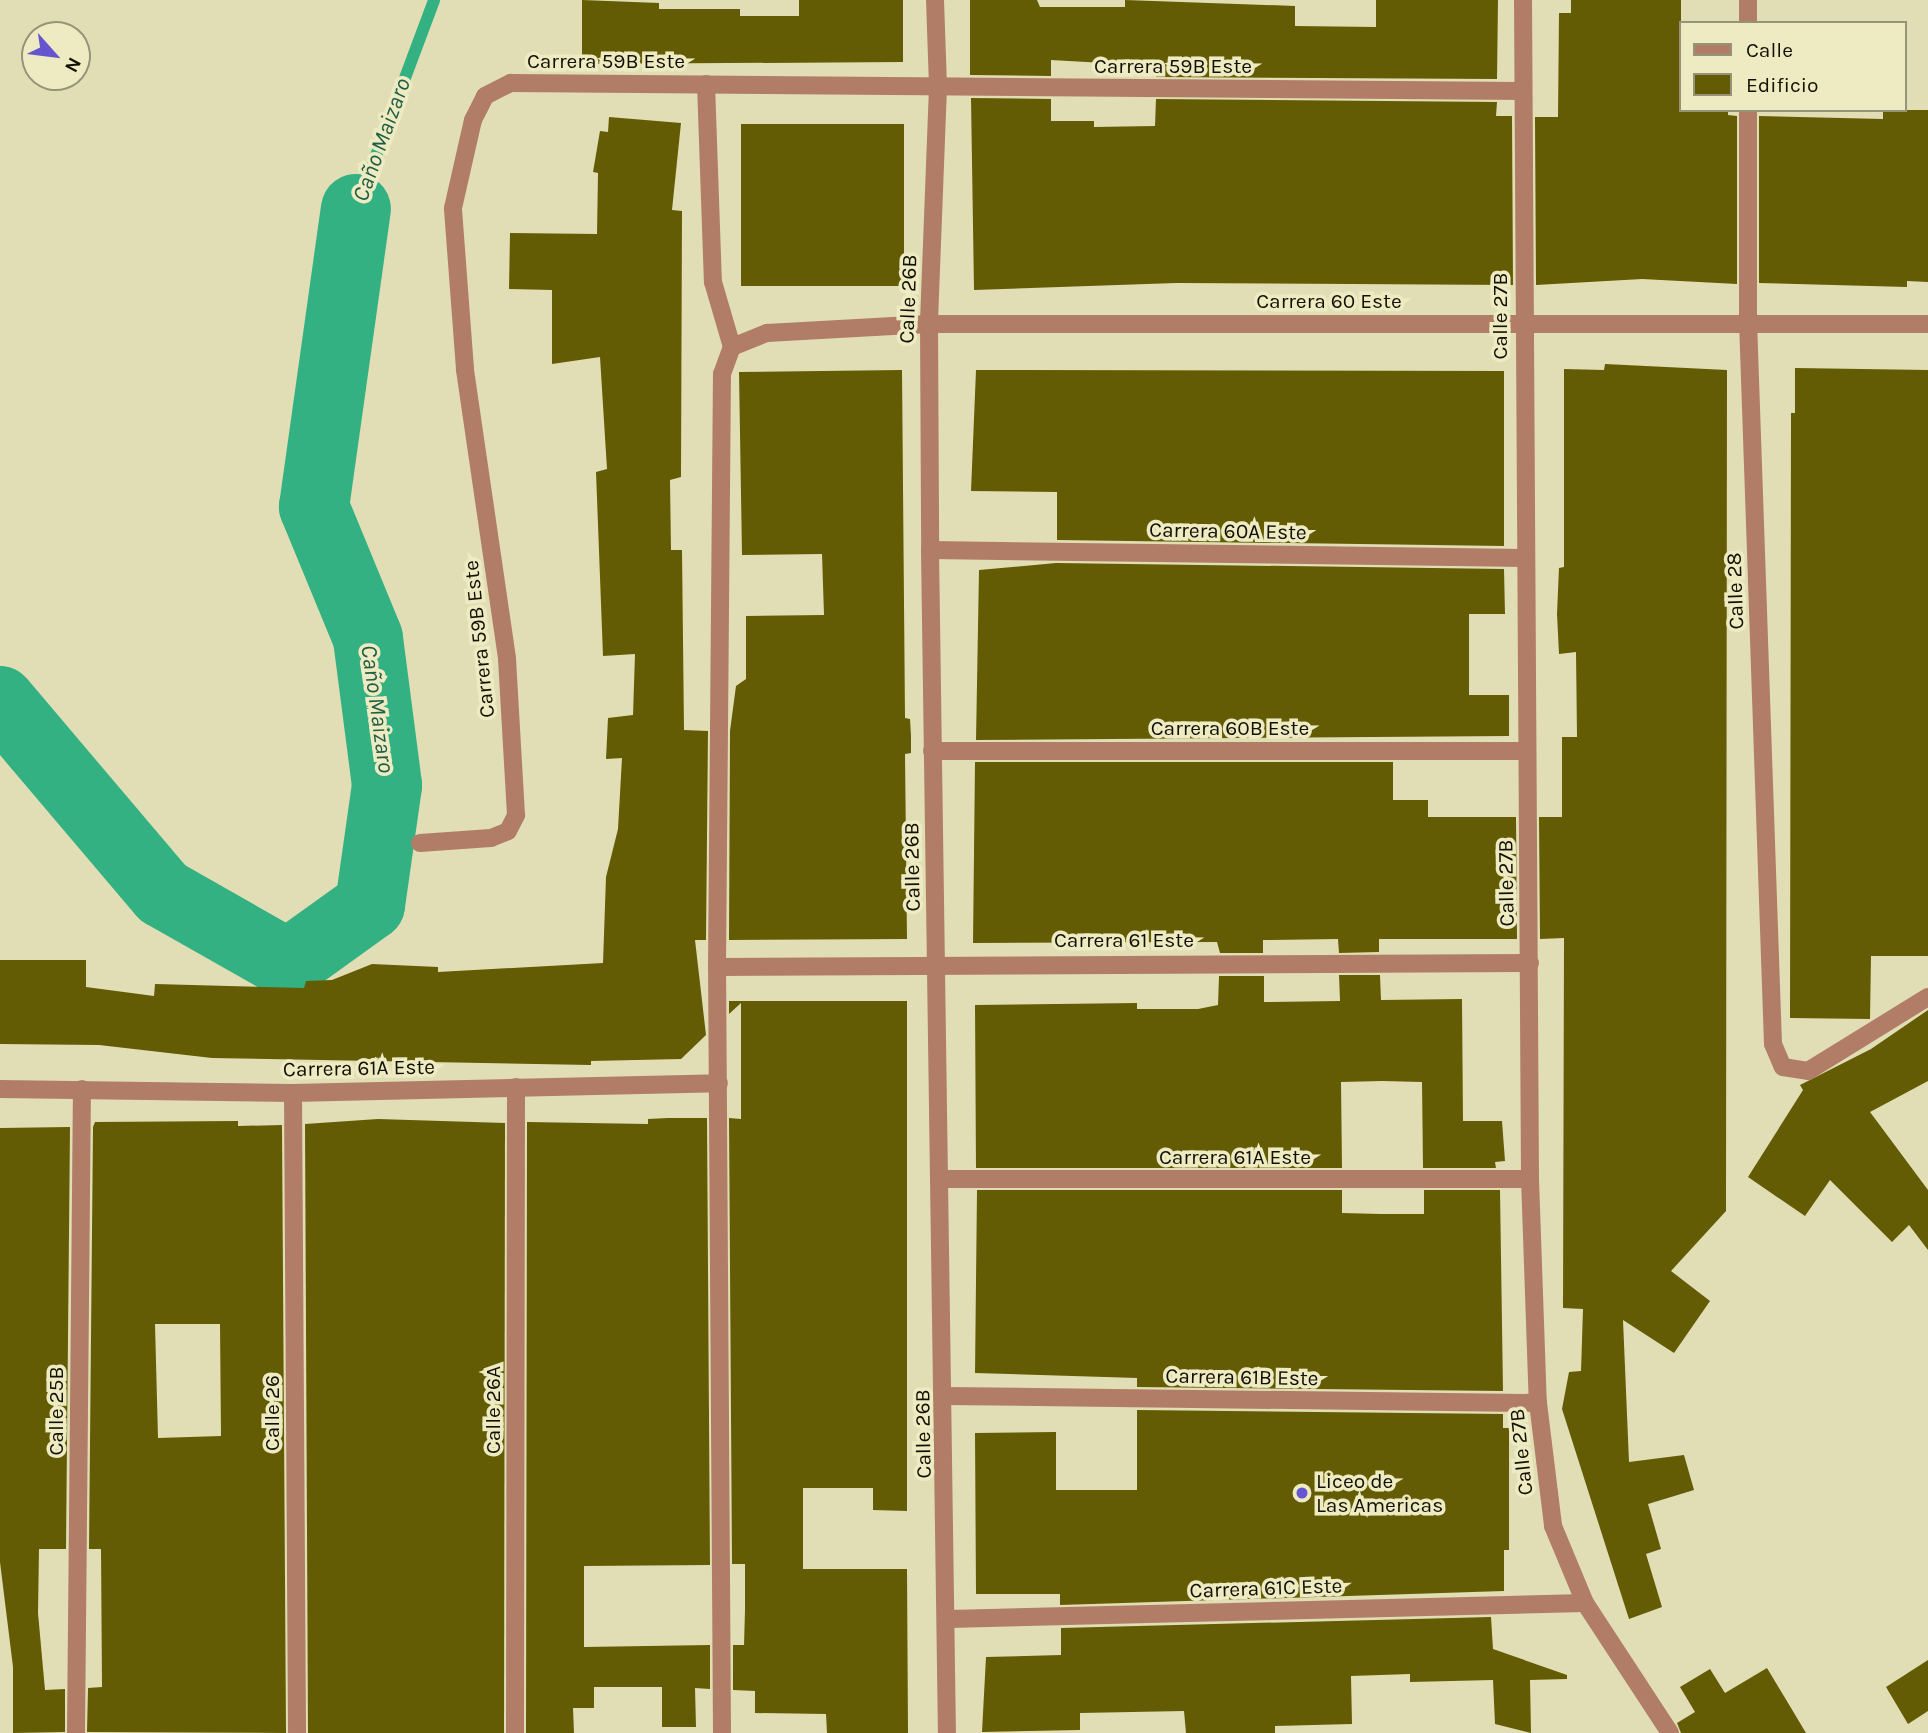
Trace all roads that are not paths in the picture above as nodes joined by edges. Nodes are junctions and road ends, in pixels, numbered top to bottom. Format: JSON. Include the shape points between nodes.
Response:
{"nodes":[{"id":1,"x":935,"y":0,"type":"edge"},
{"id":2,"x":1523,"y":0,"type":"edge"},
{"id":3,"x":1748,"y":0,"type":"edge"},
{"id":4,"x":1748,"y":21,"type":"edge"},
{"id":5,"x":706,"y":85,"type":"junction"},
{"id":6,"x":938,"y":87,"type":"junction"},
{"id":7,"x":1523,"y":91,"type":"junction"},
{"id":8,"x":1748,"y":112,"type":"edge"},
{"id":9,"x":1748,"y":321,"type":"junction"},
{"id":10,"x":1522,"y":323,"type":"junction"},
{"id":11,"x":929,"y":324,"type":"junction"},
{"id":12,"x":1928,"y":324,"type":"edge"},
{"id":13,"x":732,"y":347,"type":"junction"},
{"id":14,"x":930,"y":550,"type":"junction"},
{"id":15,"x":1525,"y":558,"type":"junction"},
{"id":16,"x":932,"y":751,"type":"junction"},
{"id":17,"x":1527,"y":751,"type":"junction"},
{"id":18,"x":419,"y":843,"type":"dead end"},
{"id":19,"x":936,"y":962,"type":"junction"},
{"id":20,"x":1530,"y":963,"type":"junction"},
{"id":21,"x":717,"y":967,"type":"junction"},
{"id":22,"x":1928,"y":997,"type":"edge"},
{"id":23,"x":719,"y":1083,"type":"junction"},
{"id":24,"x":516,"y":1087,"type":"junction"},
{"id":25,"x":0,"y":1089,"type":"edge"},
{"id":26,"x":82,"y":1089,"type":"junction"},
{"id":27,"x":293,"y":1093,"type":"junction"},
{"id":28,"x":940,"y":1179,"type":"junction"},
{"id":29,"x":1530,"y":1179,"type":"junction"},
{"id":30,"x":945,"y":1396,"type":"junction"},
{"id":31,"x":1538,"y":1403,"type":"junction"},
{"id":32,"x":1585,"y":1603,"type":"junction"},
{"id":33,"x":949,"y":1619,"type":"junction"},
{"id":34,"x":76,"y":1733,"type":"edge"},
{"id":35,"x":297,"y":1733,"type":"edge"},
{"id":36,"x":515,"y":1733,"type":"edge"},
{"id":37,"x":722,"y":1733,"type":"edge"},
{"id":38,"x":947,"y":1733,"type":"edge"},
{"id":39,"x":1670,"y":1733,"type":"edge"}],
"edges":[{"from":1,"to":6,"type":"street","name":"Calle 26B"},
{"from":2,"to":7,"type":"street","name":"Calle 27B"},
{"from":3,"to":4,"type":"street"},
{"from":5,"to":6,"type":"street","name":"Carrera 59B Este"},
{"from":5,"to":13,"type":"street","via":[[713,282]]},
{"from":5,"to":18,"type":"street","name":"Carrera 59B Este","via":[[511,83],[485,96],[473,120],[453,208],[465,369],[508,658],[516,815],[508,831],[491,838]]},
{"from":6,"to":7,"type":"street","name":"Carrera 59B Este"},
{"from":6,"to":11,"type":"street","name":"Calle 26B"},
{"from":7,"to":10,"type":"street","name":"Calle 27B"},
{"from":8,"to":9,"type":"street","name":"Calle 28"},
{"from":9,"to":10,"type":"street","name":"Carrera 60 Este"},
{"from":9,"to":12,"type":"street","name":"Carrera 60 Este"},
{"from":9,"to":22,"type":"street","name":"Calle 28","via":[[1773,1044],[1783,1068],[1808,1071]]},
{"from":10,"to":11,"type":"street","name":"Carrera 60 Este"},
{"from":10,"to":15,"type":"street","name":"Calle 27B"},
{"from":11,"to":13,"type":"street","name":"Carrera 60 Este","via":[[766,333]]},
{"from":11,"to":14,"type":"street","name":"Calle 26B"},
{"from":13,"to":21,"type":"street","via":[[722,374]]},
{"from":14,"to":15,"type":"street","name":"Carrera 60A Este"},
{"from":14,"to":16,"type":"street","name":"Calle 26B"},
{"from":15,"to":17,"type":"street","name":"Calle 27B"},
{"from":16,"to":17,"type":"street","name":"Carrera 60B Este"},
{"from":16,"to":19,"type":"street","name":"Calle 26B"},
{"from":17,"to":20,"type":"street","name":"Calle 27B"},
{"from":19,"to":20,"type":"street","name":"Carrera 61 Este"},
{"from":19,"to":21,"type":"street","name":"Carrera 61 Este"},
{"from":19,"to":28,"type":"street","name":"Calle 26B"},
{"from":20,"to":29,"type":"street","name":"Calle 27B"},
{"from":21,"to":23,"type":"street"},
{"from":23,"to":24,"type":"street","name":"Carrera 61A Este"},
{"from":23,"to":37,"type":"street"},
{"from":24,"to":27,"type":"street","name":"Carrera 61A Este"},
{"from":24,"to":36,"type":"street","name":"Calle 26A"},
{"from":25,"to":26,"type":"street","name":"Carrera 61A Este"},
{"from":26,"to":27,"type":"street","name":"Carrera 61A Este"},
{"from":26,"to":34,"type":"street","name":"Calle 25B"},
{"from":27,"to":35,"type":"street","name":"Calle 26"},
{"from":28,"to":29,"type":"street","name":"Carrera 61A Este"},
{"from":28,"to":30,"type":"street","name":"Calle 26B"},
{"from":29,"to":31,"type":"street","name":"Calle 27B"},
{"from":30,"to":31,"type":"street","name":"Carrera 61B Este"},
{"from":30,"to":33,"type":"street","name":"Calle 26B"},
{"from":31,"to":32,"type":"street","name":"Calle 27B","via":[[1553,1526]]},
{"from":32,"to":33,"type":"street","name":"Carrera 61C Este"},
{"from":32,"to":39,"type":"street","name":"Calle 27B"},
{"from":33,"to":38,"type":"street","name":"Calle 26B"}]}
